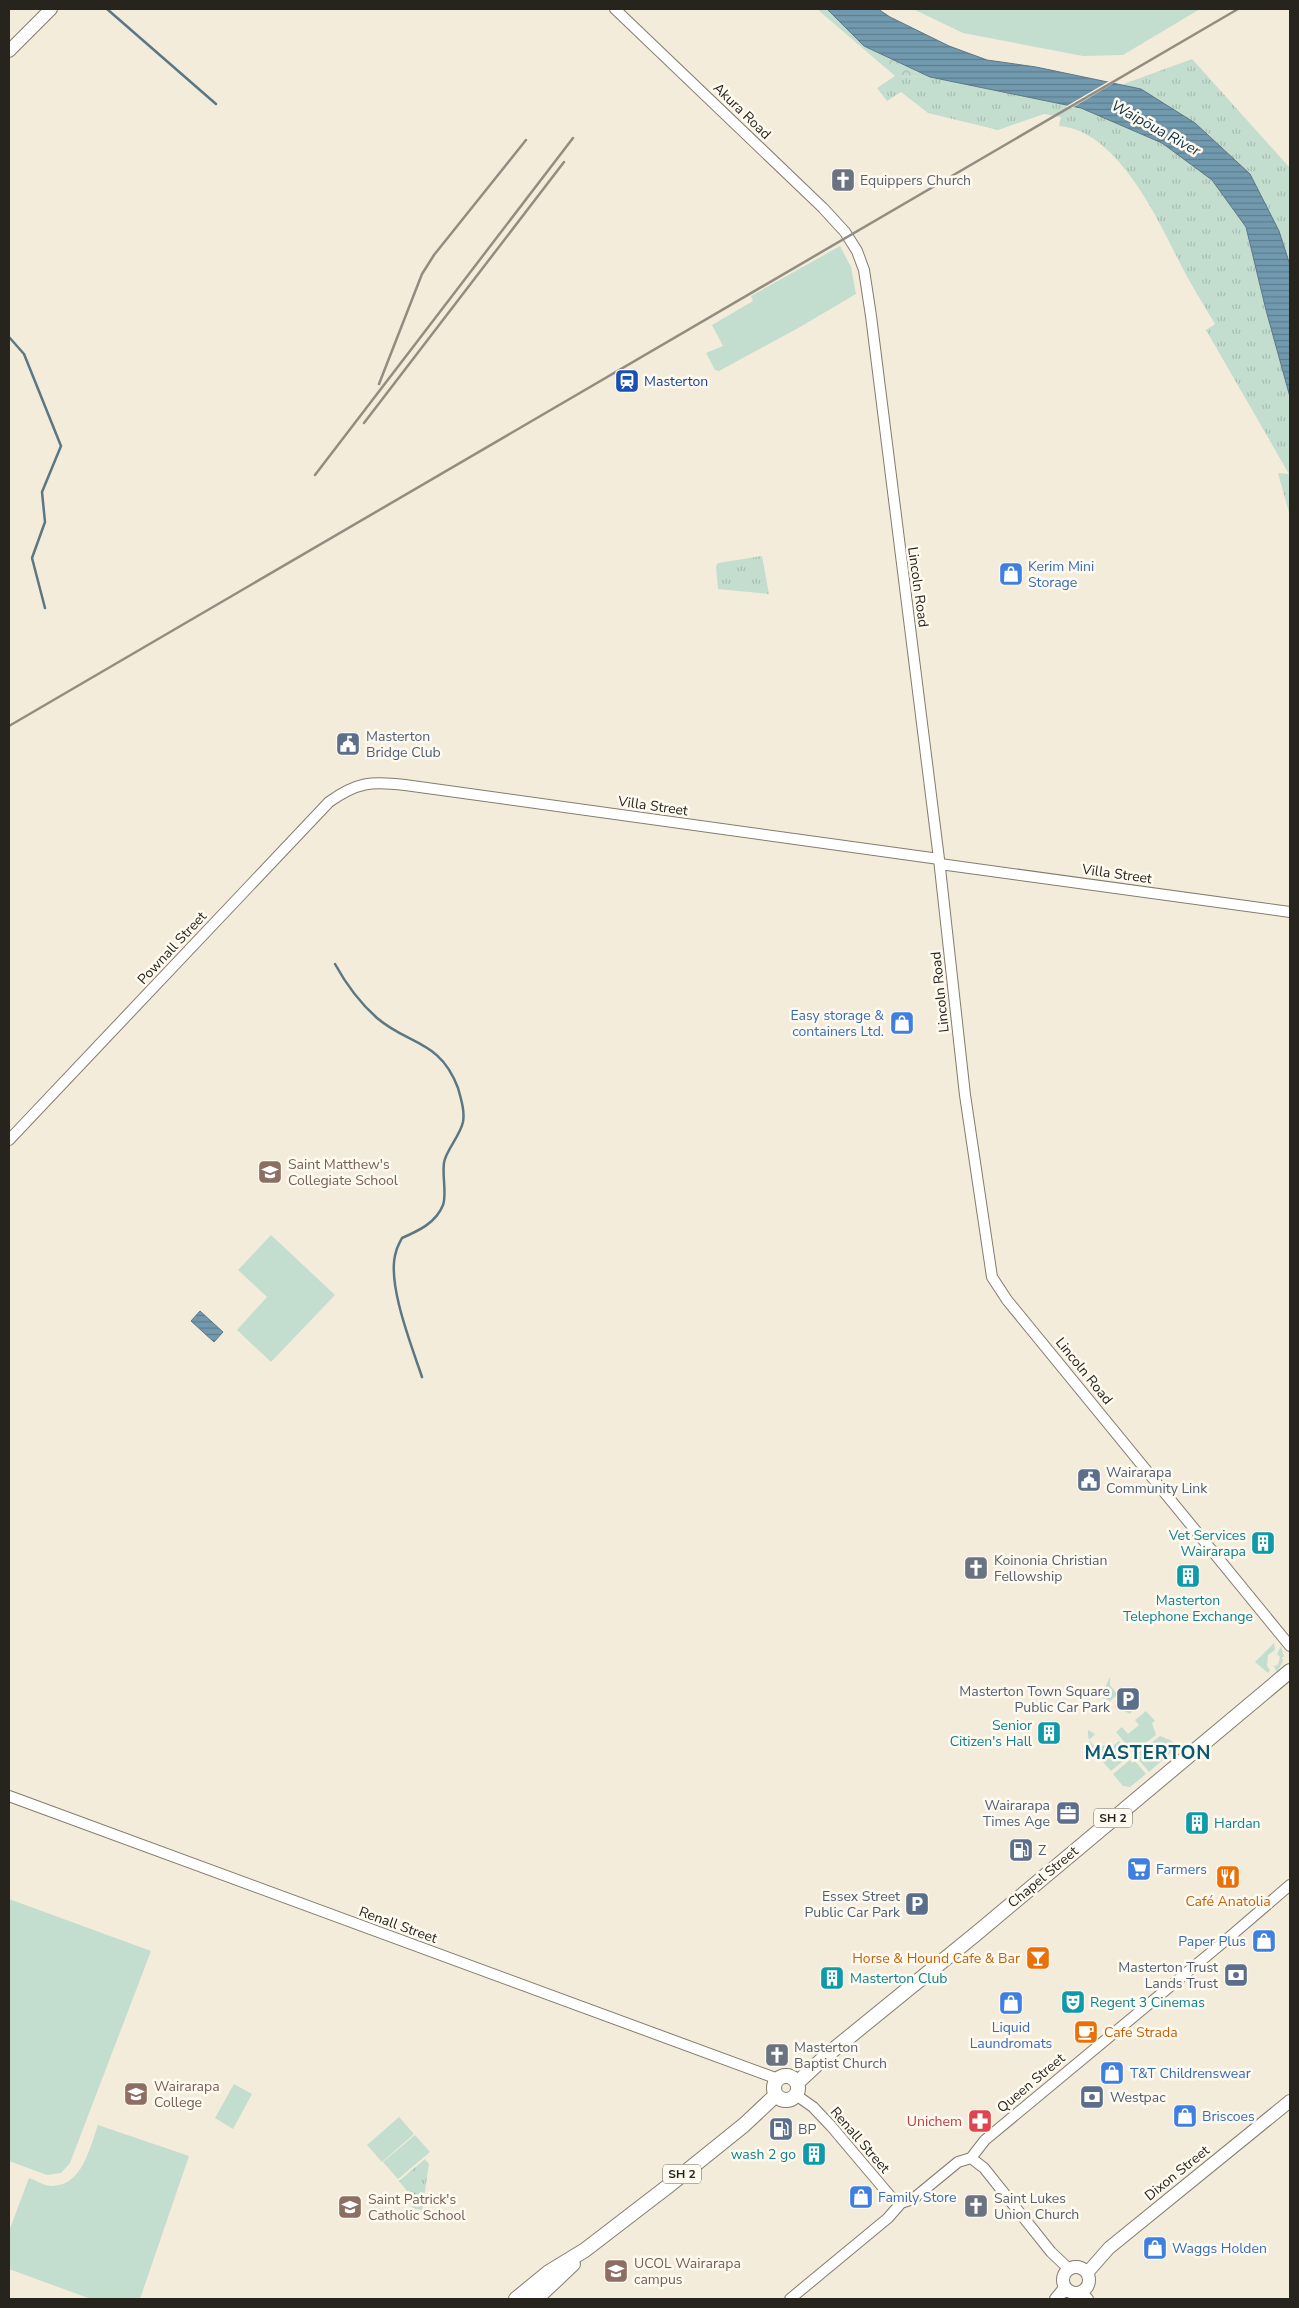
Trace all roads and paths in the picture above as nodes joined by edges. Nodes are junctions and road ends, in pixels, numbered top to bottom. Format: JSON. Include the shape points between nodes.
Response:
{"nodes":[{"id":1,"x":51,"y":9,"type":"edge"},
{"id":2,"x":615,"y":9,"type":"edge"},
{"id":3,"x":9,"y":51,"type":"edge"},
{"id":4,"x":848,"y":236,"type":"joint"},
{"id":5,"x":363,"y":783,"type":"joint"},
{"id":6,"x":939,"y":862,"type":"junction"},
{"id":7,"x":1290,"y":912,"type":"edge"},
{"id":8,"x":9,"y":1140,"type":"edge"},
{"id":9,"x":1290,"y":1646,"type":"edge"},
{"id":10,"x":1290,"y":1671,"type":"edge"},
{"id":11,"x":9,"y":1796,"type":"edge"},
{"id":12,"x":1290,"y":1885,"type":"edge"},
{"id":13,"x":778,"y":2080,"type":"junction"},
{"id":14,"x":797,"y":2089,"type":"junction"},
{"id":15,"x":776,"y":2095,"type":"junction"},
{"id":16,"x":1290,"y":2102,"type":"edge"},
{"id":17,"x":971,"y":2158,"type":"junction"},
{"id":18,"x":901,"y":2203,"type":"junction"},
{"id":19,"x":585,"y":2250,"type":"junction"},
{"id":20,"x":1069,"y":2269,"type":"junction"},
{"id":21,"x":1087,"y":2273,"type":"junction"},
{"id":22,"x":1065,"y":2288,"type":"junction"},
{"id":23,"x":1085,"y":2296,"type":"edge"},
{"id":24,"x":516,"y":2299,"type":"edge"},
{"id":25,"x":536,"y":2299,"type":"edge"},
{"id":26,"x":790,"y":2299,"type":"edge"},
{"id":27,"x":1056,"y":2299,"type":"edge"}],
"edges":[{"from":1,"to":3,"type":"main road"},
{"from":2,"to":4,"type":"street","name":"Akura Road","via":[[823,208]]},
{"from":4,"to":6,"type":"street","name":"Lincoln Road","via":[[864,270],[871,316]]},
{"from":5,"to":6,"type":"street","name":"Villa Street","via":[[405,785]]},
{"from":5,"to":8,"type":"street","name":"Pownall Street","via":[[329,802]]},
{"from":6,"to":7,"type":"street","name":"Villa Street"},
{"from":6,"to":9,"type":"street","name":"Lincoln Road","via":[[965,1095],[992,1276],[1007,1300]]},
{"from":10,"to":14,"type":"highway","name":"Chapel Street","number":"SH 2","via":[[827,2055]]},
{"from":11,"to":13,"type":"street","name":"Renall Street"},
{"from":12,"to":17,"type":"street","name":"Queen Street","via":[[985,2140]]},
{"from":13,"to":14,"type":"highway","via":[[787,2076],[793,2078]]},
{"from":13,"to":15,"type":"highway","via":[[774,2088]]},
{"from":14,"to":15,"type":"highway","via":[[786,2100]]},
{"from":14,"to":18,"type":"street","name":"Renall Street","via":[[892,2197]]},
{"from":15,"to":19,"type":"highway","number":"SH 2","via":[[744,2125]]},
{"from":16,"to":21,"type":"main road","name":"Dixon Street","via":[[1109,2248]]},
{"from":17,"to":18,"type":"street","name":"Queen Street","via":[[958,2162],[913,2199]]},
{"from":17,"to":20,"type":"street","via":[[984,2168],[1051,2252]]},
{"from":18,"to":26,"type":"street","name":"Queen Street","via":[[888,2218]]},
{"from":19,"to":24,"type":"highway","number":"SH 2","via":[[549,2272]]},
{"from":19,"to":25,"type":"highway","number":"SH 2"},
{"from":20,"to":21,"type":"main road","via":[[1079,2267]]},
{"from":20,"to":22,"type":"main road","via":[[1062,2280]]},
{"from":21,"to":23,"type":"main road"},
{"from":22,"to":23,"type":"main road"},
{"from":22,"to":27,"type":"main road"}]}
